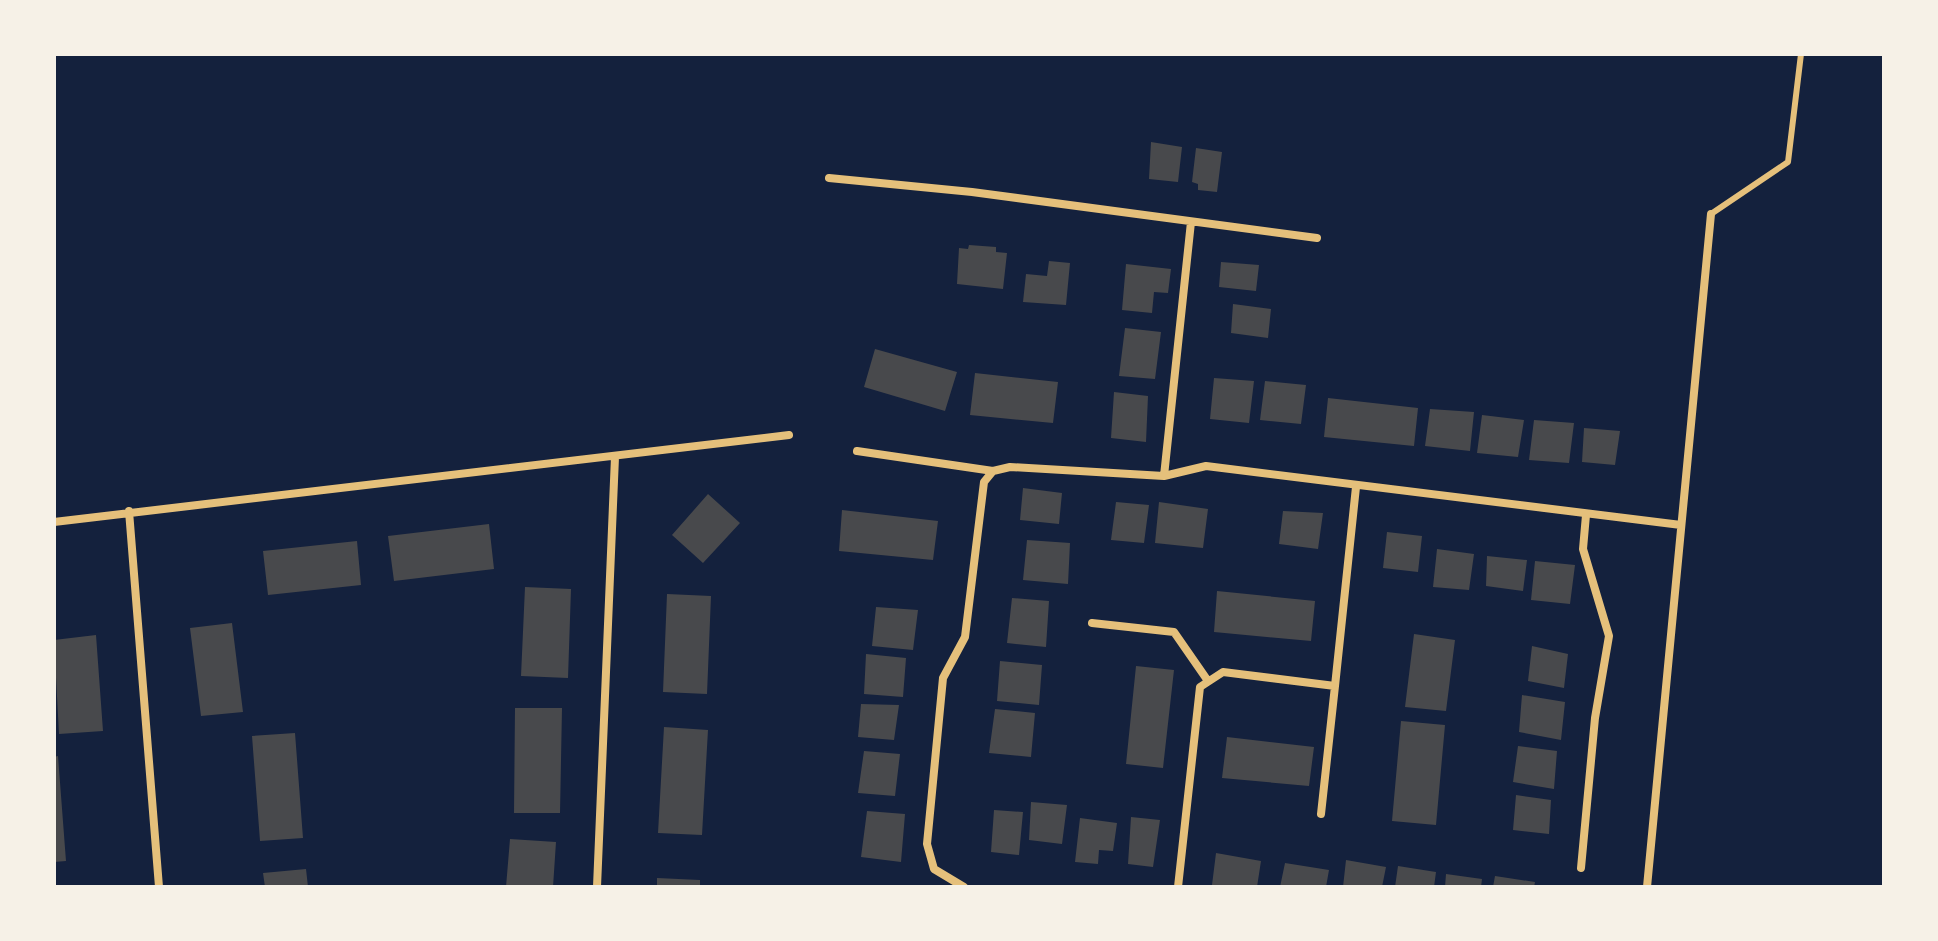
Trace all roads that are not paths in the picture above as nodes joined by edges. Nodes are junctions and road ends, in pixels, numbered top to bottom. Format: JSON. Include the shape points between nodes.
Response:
{"nodes":[{"id":1,"x":1801,"y":54,"type":"edge"},
{"id":2,"x":829,"y":178,"type":"dead end"},
{"id":3,"x":1711,"y":214,"type":"joint"},
{"id":4,"x":1191,"y":222,"type":"junction"},
{"id":5,"x":1317,"y":238,"type":"dead end"},
{"id":6,"x":789,"y":435,"type":"dead end"},
{"id":7,"x":857,"y":451,"type":"dead end"},
{"id":8,"x":615,"y":457,"type":"junction"},
{"id":9,"x":993,"y":471,"type":"junction"},
{"id":10,"x":1164,"y":476,"type":"junction"},
{"id":11,"x":1356,"y":487,"type":"junction"},
{"id":12,"x":129,"y":511,"type":"junction"},
{"id":13,"x":1586,"y":515,"type":"junction"},
{"id":14,"x":54,"y":522,"type":"edge"},
{"id":15,"x":1681,"y":525,"type":"junction"},
{"id":16,"x":1092,"y":623,"type":"dead end"},
{"id":17,"x":1208,"y":681,"type":"junction"},
{"id":18,"x":1335,"y":686,"type":"junction"},
{"id":19,"x":1321,"y":814,"type":"dead end"},
{"id":20,"x":1581,"y":868,"type":"dead end"},
{"id":21,"x":948,"y":884,"type":"edge"},
{"id":22,"x":159,"y":887,"type":"edge"},
{"id":23,"x":597,"y":887,"type":"edge"},
{"id":24,"x":964,"y":887,"type":"edge"},
{"id":25,"x":1178,"y":887,"type":"edge"},
{"id":26,"x":1647,"y":887,"type":"edge"}],
"edges":[{"from":1,"to":3,"type":"lane","via":[[1788,162]]},
{"from":2,"to":4,"type":"street"},
{"from":3,"to":15,"type":"street"},
{"from":4,"to":5,"type":"street"},
{"from":4,"to":10,"type":"street"},
{"from":6,"to":8,"type":"street"},
{"from":7,"to":9,"type":"street"},
{"from":8,"to":12,"type":"street"},
{"from":8,"to":23,"type":"street"},
{"from":9,"to":10,"type":"street","via":[[1010,467]]},
{"from":9,"to":21,"type":"street","via":[[984,482],[965,637],[943,678],[927,844],[934,869]]},
{"from":10,"to":11,"type":"street","via":[[1206,466]]},
{"from":11,"to":13,"type":"street"},
{"from":11,"to":18,"type":"street"},
{"from":12,"to":14,"type":"street"},
{"from":12,"to":22,"type":"street"},
{"from":13,"to":15,"type":"street"},
{"from":13,"to":20,"type":"street","via":[[1583,549],[1609,636],[1595,718]]},
{"from":15,"to":26,"type":"street"},
{"from":16,"to":17,"type":"street","via":[[1174,632]]},
{"from":17,"to":18,"type":"street","via":[[1223,672]]},
{"from":17,"to":25,"type":"street","via":[[1200,687]]},
{"from":18,"to":19,"type":"street"},
{"from":21,"to":24,"type":"street"}]}
